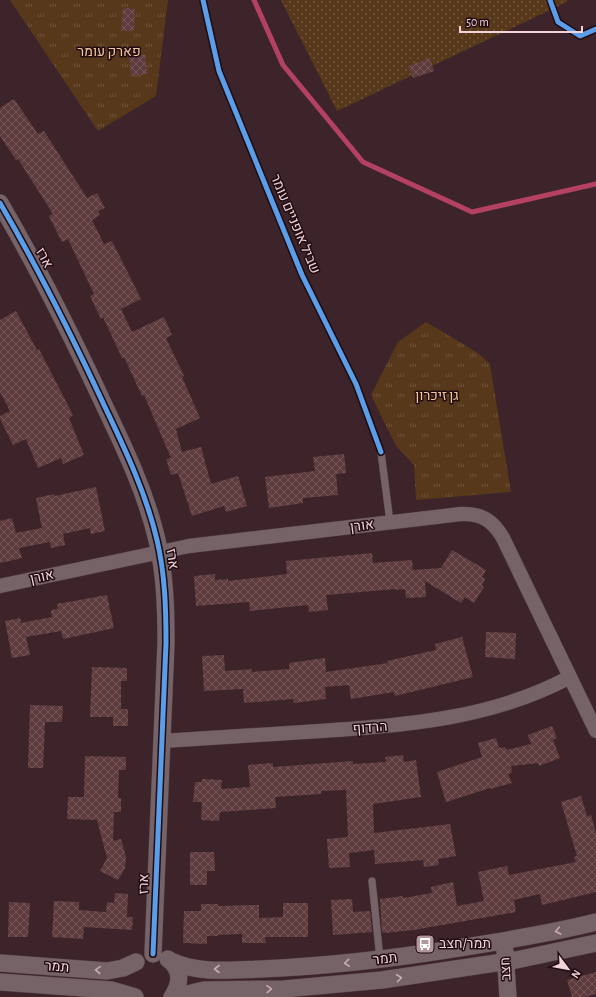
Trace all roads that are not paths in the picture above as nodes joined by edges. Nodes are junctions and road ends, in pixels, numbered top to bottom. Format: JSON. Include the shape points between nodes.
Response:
{"nodes":[{"id":1,"x":0,"y":203,"type":"edge"},
{"id":2,"x":381,"y":452,"type":"dead end"},
{"id":3,"x":390,"y":522,"type":"junction"},
{"id":4,"x":159,"y":552,"type":"junction"},
{"id":5,"x":0,"y":586,"type":"edge"},
{"id":6,"x":570,"y":677,"type":"junction"},
{"id":7,"x":596,"y":731,"type":"edge"},
{"id":8,"x":162,"y":741,"type":"junction"},
{"id":9,"x":372,"y":881,"type":"dead end"},
{"id":10,"x":596,"y":922,"type":"edge"},
{"id":11,"x":504,"y":941,"type":"junction"},
{"id":12,"x":596,"y":943,"type":"edge"},
{"id":13,"x":153,"y":954,"type":"junction"},
{"id":14,"x":380,"y":959,"type":"junction"},
{"id":15,"x":172,"y":961,"type":"junction"},
{"id":16,"x":136,"y":962,"type":"junction"},
{"id":17,"x":507,"y":962,"type":"junction"},
{"id":18,"x":0,"y":963,"type":"edge"},
{"id":19,"x":0,"y":982,"type":"edge"},
{"id":20,"x":135,"y":997,"type":"edge"},
{"id":21,"x":174,"y":997,"type":"edge"},
{"id":22,"x":508,"y":997,"type":"edge"}],
"edges":[{"from":1,"to":4,"type":"street","name":"ארז","via":[[63,320],[121,440],[151,516]]},
{"from":2,"to":3,"type":"lane"},
{"from":3,"to":4,"type":"street","name":"אורן","via":[[189,546]]},
{"from":3,"to":6,"type":"street","name":"אורן","via":[[469,513],[482,516],[491,522],[503,538]]},
{"from":4,"to":5,"type":"street","name":"אורן"},
{"from":4,"to":8,"type":"street","name":"ארז","via":[[166,616]]},
{"from":6,"to":7,"type":"street","name":"אורן"},
{"from":6,"to":8,"type":"street","name":"הרדוף","via":[[548,689],[502,706],[430,721]]},
{"from":8,"to":13,"type":"street","name":"ארז"},
{"from":9,"to":14,"type":"lane"},
{"from":10,"to":11,"type":"street","name":"תמר","one_way":true},
{"from":11,"to":14,"type":"street","name":"תמר"},
{"from":11,"to":17,"type":"street","name":"חצב"},
{"from":12,"to":17,"type":"street","name":"תמר"},
{"from":13,"to":15,"type":"street","name":"תמר"},
{"from":13,"to":16,"type":"street","name":"תמר","via":[[144,956]]},
{"from":14,"to":15,"type":"street","name":"תמר","one_way":true,"via":[[316,966],[250,969],[195,969]]},
{"from":15,"to":21,"type":"street","via":[[179,978]]},
{"from":16,"to":18,"type":"street","name":"תמר","one_way":true,"via":[[123,968],[107,970]]},
{"from":16,"to":20,"type":"street","via":[[130,971],[129,980]]},
{"from":21,"to":17,"type":"street","name":"תמר","one_way":true,"via":[[204,990],[284,989],[350,984]]},
{"from":17,"to":22,"type":"street","name":"חצב"},
{"from":19,"to":20,"type":"street","name":"תמר","via":[[40,988],[111,990]]}]}
